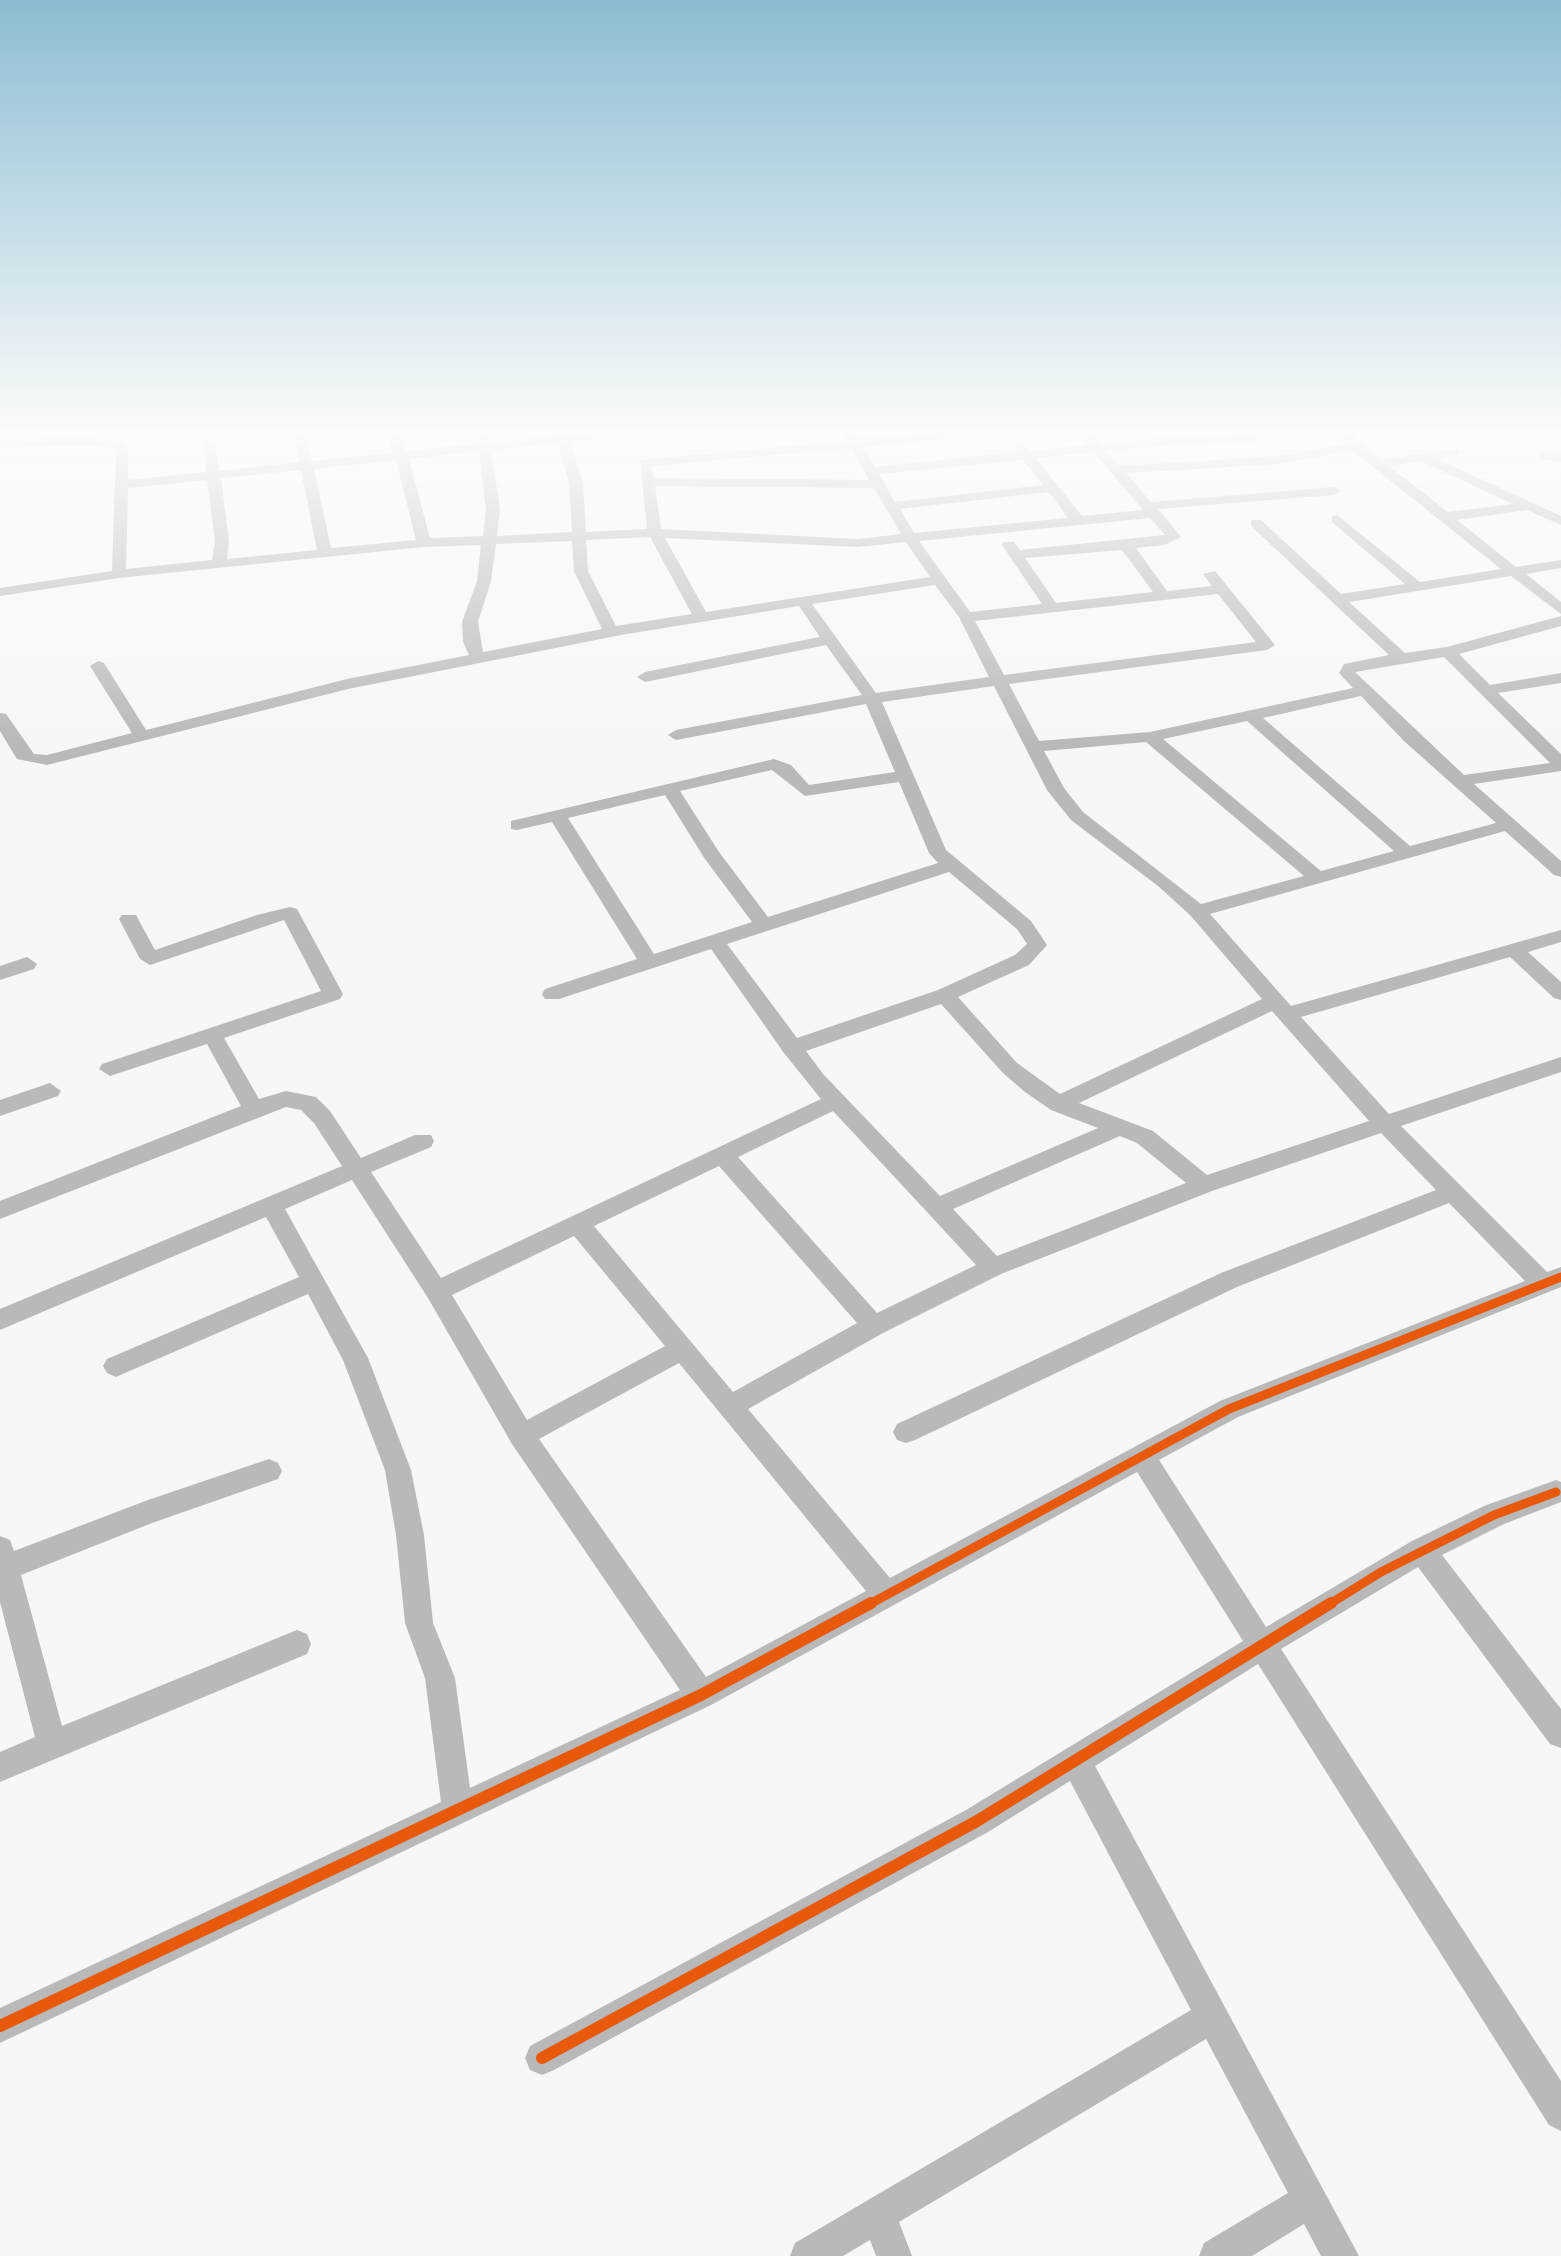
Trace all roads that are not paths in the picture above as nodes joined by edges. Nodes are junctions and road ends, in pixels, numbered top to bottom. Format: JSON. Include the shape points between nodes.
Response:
{"nodes":[{"id":1,"x":119,"y":534,"type":"edge"},
{"id":2,"x":221,"y":534,"type":"edge"},
{"id":3,"x":322,"y":534,"type":"edge"},
{"id":4,"x":422,"y":534,"type":"edge"},
{"id":5,"x":492,"y":534,"type":"edge"},
{"id":6,"x":622,"y":534,"type":"edge"},
{"id":7,"x":656,"y":534,"type":"edge"},
{"id":8,"x":679,"y":534,"type":"edge"},
{"id":9,"x":908,"y":534,"type":"edge"},
{"id":10,"x":968,"y":534,"type":"edge"},
{"id":11,"x":1002,"y":534,"type":"edge"},
{"id":12,"x":1172,"y":534,"type":"edge"},
{"id":13,"x":1268,"y":534,"type":"edge"},
{"id":14,"x":1355,"y":534,"type":"edge"},
{"id":15,"x":1467,"y":534,"type":"edge"},
{"id":16,"x":577,"y":536,"type":"junction"},
{"id":17,"x":492,"y":539,"type":"junction"},
{"id":18,"x":911,"y":540,"type":"junction"},
{"id":19,"x":424,"y":543,"type":"junction"},
{"id":20,"x":1126,"y":545,"type":"junction"},
{"id":21,"x":325,"y":553,"type":"junction"},
{"id":22,"x":1016,"y":555,"type":"junction"},
{"id":23,"x":219,"y":564,"type":"junction"},
{"id":24,"x":1561,"y":564,"type":"edge"},
{"id":25,"x":1515,"y":572,"type":"junction"},
{"id":26,"x":119,"y":574,"type":"junction"},
{"id":27,"x":1210,"y":574,"type":"dead end"},
{"id":28,"x":936,"y":580,"type":"junction"},
{"id":29,"x":1417,"y":587,"type":"junction"},
{"id":30,"x":1222,"y":589,"type":"junction"},
{"id":31,"x":0,"y":592,"type":"edge"},
{"id":32,"x":1163,"y":595,"type":"junction"},
{"id":33,"x":801,"y":599,"type":"junction"},
{"id":34,"x":1337,"y":599,"type":"junction"},
{"id":35,"x":1052,"y":608,"type":"junction"},
{"id":36,"x":1561,"y":609,"type":"edge"},
{"id":37,"x":701,"y":616,"type":"junction"},
{"id":38,"x":966,"y":617,"type":"junction"},
{"id":39,"x":1561,"y":621,"type":"edge"},
{"id":40,"x":611,"y":632,"type":"junction"},
{"id":41,"x":829,"y":640,"type":"junction"},
{"id":42,"x":1448,"y":652,"type":"junction"},
{"id":43,"x":478,"y":658,"type":"junction"},
{"id":44,"x":1401,"y":658,"type":"junction"},
{"id":45,"x":98,"y":666,"type":"dead end"},
{"id":46,"x":645,"y":677,"type":"dead end"},
{"id":47,"x":1561,"y":678,"type":"edge"},
{"id":48,"x":997,"y":681,"type":"junction"},
{"id":49,"x":1486,"y":690,"type":"junction"},
{"id":50,"x":1362,"y":691,"type":"junction"},
{"id":51,"x":872,"y":698,"type":"junction"},
{"id":52,"x":1251,"y":716,"type":"junction"},
{"id":53,"x":0,"y":718,"type":"edge"},
{"id":54,"x":676,"y":735,"type":"dead end"},
{"id":55,"x":142,"y":736,"type":"junction"},
{"id":56,"x":1150,"y":737,"type":"junction"},
{"id":57,"x":1033,"y":747,"type":"junction"},
{"id":58,"x":1561,"y":765,"type":"edge"},
{"id":59,"x":905,"y":776,"type":"junction"},
{"id":60,"x":1461,"y":781,"type":"junction"},
{"id":61,"x":670,"y":789,"type":"junction"},
{"id":62,"x":557,"y":815,"type":"junction"},
{"id":63,"x":1511,"y":824,"type":"junction"},
{"id":64,"x":517,"y":825,"type":"dead end"},
{"id":65,"x":1407,"y":853,"type":"junction"},
{"id":66,"x":950,"y":865,"type":"junction"},
{"id":67,"x":1561,"y":871,"type":"edge"},
{"id":68,"x":1318,"y":878,"type":"junction"},
{"id":69,"x":1197,"y":911,"type":"junction"},
{"id":70,"x":129,"y":919,"type":"dead end"},
{"id":71,"x":765,"y":926,"type":"junction"},
{"id":72,"x":1561,"y":936,"type":"edge"},
{"id":73,"x":715,"y":941,"type":"junction"},
{"id":74,"x":1514,"y":950,"type":"junction"},
{"id":75,"x":649,"y":962,"type":"junction"},
{"id":76,"x":27,"y":964,"type":"dead end"},
{"id":77,"x":0,"y":973,"type":"edge"},
{"id":78,"x":1561,"y":993,"type":"edge"},
{"id":79,"x":552,"y":994,"type":"dead end"},
{"id":80,"x":945,"y":995,"type":"junction"},
{"id":81,"x":1283,"y":1007,"type":"junction"},
{"id":82,"x":212,"y":1035,"type":"junction"},
{"id":83,"x":791,"y":1048,"type":"junction"},
{"id":84,"x":1561,"y":1064,"type":"edge"},
{"id":85,"x":110,"y":1069,"type":"dead end"},
{"id":86,"x":50,"y":1091,"type":"dead end"},
{"id":87,"x":835,"y":1101,"type":"junction"},
{"id":88,"x":1059,"y":1104,"type":"junction"},
{"id":89,"x":0,"y":1108,"type":"edge"},
{"id":90,"x":254,"y":1110,"type":"junction"},
{"id":91,"x":1384,"y":1123,"type":"junction"},
{"id":92,"x":1118,"y":1128,"type":"junction"},
{"id":93,"x":423,"y":1141,"type":"dead end"},
{"id":94,"x":723,"y":1155,"type":"junction"},
{"id":95,"x":354,"y":1170,"type":"junction"},
{"id":96,"x":1204,"y":1185,"type":"junction"},
{"id":97,"x":1452,"y":1193,"type":"junction"},
{"id":98,"x":271,"y":1205,"type":"junction"},
{"id":99,"x":936,"y":1207,"type":"junction"},
{"id":100,"x":0,"y":1210,"type":"edge"},
{"id":101,"x":580,"y":1226,"type":"junction"},
{"id":102,"x":993,"y":1267,"type":"junction"},
{"id":103,"x":1552,"y":1281,"type":"edge"},
{"id":104,"x":312,"y":1282,"type":"junction"},
{"id":105,"x":437,"y":1291,"type":"junction"},
{"id":106,"x":0,"y":1320,"type":"edge"},
{"id":107,"x":874,"y":1326,"type":"junction"},
{"id":108,"x":682,"y":1349,"type":"junction"},
{"id":109,"x":116,"y":1366,"type":"dead end"},
{"id":110,"x":730,"y":1406,"type":"junction"},
{"id":111,"x":906,"y":1432,"type":"dead end"},
{"id":112,"x":521,"y":1436,"type":"junction"},
{"id":113,"x":1142,"y":1457,"type":"junction"},
{"id":114,"x":269,"y":1471,"type":"dead end"},
{"id":115,"x":1556,"y":1492,"type":"dead end"},
{"id":116,"x":1422,"y":1550,"type":"junction"},
{"id":117,"x":3,"y":1558,"type":"edge"},
{"id":118,"x":885,"y":1593,"type":"junction"},
{"id":119,"x":297,"y":1644,"type":"dead end"},
{"id":120,"x":1262,"y":1645,"type":"junction"},
{"id":121,"x":701,"y":1695,"type":"junction"},
{"id":122,"x":1561,"y":1733,"type":"edge"},
{"id":123,"x":52,"y":1745,"type":"junction"},
{"id":124,"x":1075,"y":1760,"type":"junction"},
{"id":125,"x":0,"y":1767,"type":"edge"},
{"id":126,"x":458,"y":1811,"type":"junction"},
{"id":127,"x":1213,"y":2016,"type":"junction"},
{"id":128,"x":0,"y":2026,"type":"edge"},
{"id":129,"x":542,"y":2058,"type":"dead end"},
{"id":130,"x":1561,"y":2113,"type":"edge"},
{"id":131,"x":1311,"y":2200,"type":"junction"},
{"id":132,"x":878,"y":2214,"type":"junction"},
{"id":133,"x":808,"y":2256,"type":"edge"},
{"id":134,"x":894,"y":2256,"type":"edge"},
{"id":135,"x":1217,"y":2256,"type":"edge"},
{"id":136,"x":1341,"y":2256,"type":"edge"}],
"edges":[{"from":1,"to":26,"type":"street"},
{"from":2,"to":23,"type":"street"},
{"from":3,"to":21,"type":"street"},
{"from":4,"to":19,"type":"street"},
{"from":5,"to":17,"type":"street"},
{"from":6,"to":16,"type":"street"},
{"from":7,"to":37,"type":"street"},
{"from":8,"to":18,"type":"street","via":[[825,542]]},
{"from":9,"to":18,"type":"street"},
{"from":10,"to":18,"type":"street"},
{"from":11,"to":22,"type":"street"},
{"from":12,"to":20,"type":"street"},
{"from":13,"to":34,"type":"street"},
{"from":14,"to":29,"type":"street"},
{"from":15,"to":25,"type":"street"},
{"from":16,"to":17,"type":"street"},
{"from":16,"to":40,"type":"street","via":[[581,571]]},
{"from":17,"to":19,"type":"street"},
{"from":17,"to":43,"type":"street","via":[[470,622]]},
{"from":18,"to":28,"type":"street"},
{"from":19,"to":21,"type":"street"},
{"from":20,"to":22,"type":"street"},
{"from":20,"to":32,"type":"street"},
{"from":21,"to":23,"type":"street"},
{"from":22,"to":35,"type":"street"},
{"from":23,"to":26,"type":"street"},
{"from":24,"to":25,"type":"street"},
{"from":25,"to":29,"type":"street"},
{"from":25,"to":36,"type":"street"},
{"from":26,"to":31,"type":"street"},
{"from":27,"to":30,"type":"street"},
{"from":28,"to":33,"type":"street"},
{"from":28,"to":38,"type":"street"},
{"from":29,"to":34,"type":"street"},
{"from":30,"to":32,"type":"street"},
{"from":30,"to":48,"type":"street","via":[[1267,645]]},
{"from":32,"to":35,"type":"street"},
{"from":33,"to":37,"type":"street"},
{"from":33,"to":41,"type":"street"},
{"from":34,"to":44,"type":"street"},
{"from":35,"to":38,"type":"street"},
{"from":37,"to":40,"type":"street"},
{"from":38,"to":48,"type":"street"},
{"from":39,"to":42,"type":"street"},
{"from":40,"to":43,"type":"street"},
{"from":41,"to":46,"type":"street"},
{"from":41,"to":51,"type":"street"},
{"from":42,"to":44,"type":"street"},
{"from":42,"to":49,"type":"street"},
{"from":43,"to":55,"type":"street","via":[[347,684]]},
{"from":44,"to":50,"type":"street","via":[[1350,667],[1347,673]]},
{"from":45,"to":55,"type":"street"},
{"from":47,"to":49,"type":"street"},
{"from":48,"to":51,"type":"street"},
{"from":48,"to":57,"type":"street"},
{"from":49,"to":58,"type":"street"},
{"from":50,"to":52,"type":"street"},
{"from":50,"to":60,"type":"street"},
{"from":51,"to":54,"type":"street"},
{"from":51,"to":59,"type":"street"},
{"from":52,"to":56,"type":"street"},
{"from":52,"to":65,"type":"street"},
{"from":53,"to":55,"type":"street","via":[[30,759],[66,756]]},
{"from":56,"to":57,"type":"street"},
{"from":56,"to":68,"type":"street"},
{"from":57,"to":69,"type":"street","via":[[1077,816]]},
{"from":58,"to":60,"type":"street"},
{"from":59,"to":61,"type":"street","via":[[805,791],[774,764]]},
{"from":59,"to":66,"type":"street","via":[[931,839]]},
{"from":60,"to":63,"type":"street"},
{"from":61,"to":62,"type":"street"},
{"from":61,"to":71,"type":"street"},
{"from":62,"to":64,"type":"street"},
{"from":62,"to":75,"type":"street"},
{"from":63,"to":65,"type":"street"},
{"from":63,"to":67,"type":"street"},
{"from":65,"to":68,"type":"street"},
{"from":66,"to":71,"type":"street"},
{"from":66,"to":80,"type":"street","via":[[1024,925],[1037,945],[1022,960]]},
{"from":68,"to":69,"type":"street"},
{"from":69,"to":81,"type":"street"},
{"from":70,"to":82,"type":"street","via":[[150,959],[290,913],[333,994]]},
{"from":71,"to":73,"type":"street"},
{"from":72,"to":74,"type":"street"},
{"from":73,"to":75,"type":"street"},
{"from":73,"to":83,"type":"street"},
{"from":74,"to":78,"type":"street"},
{"from":74,"to":81,"type":"street"},
{"from":75,"to":79,"type":"street"},
{"from":76,"to":77,"type":"street"},
{"from":80,"to":83,"type":"street"},
{"from":80,"to":88,"type":"street","via":[[1010,1068]]},
{"from":81,"to":88,"type":"street"},
{"from":81,"to":91,"type":"street"},
{"from":82,"to":85,"type":"street"},
{"from":82,"to":90,"type":"street"},
{"from":83,"to":87,"type":"street"},
{"from":84,"to":91,"type":"street"},
{"from":86,"to":89,"type":"street"},
{"from":87,"to":94,"type":"street"},
{"from":87,"to":99,"type":"street"},
{"from":88,"to":92,"type":"street"},
{"from":90,"to":95,"type":"street","via":[[286,1099],[308,1103]]},
{"from":90,"to":100,"type":"street"},
{"from":91,"to":96,"type":"street"},
{"from":91,"to":97,"type":"street"},
{"from":92,"to":96,"type":"street","via":[[1145,1137]]},
{"from":92,"to":99,"type":"street"},
{"from":93,"to":95,"type":"street"},
{"from":94,"to":101,"type":"street"},
{"from":94,"to":107,"type":"street"},
{"from":95,"to":98,"type":"street"},
{"from":95,"to":105,"type":"street"},
{"from":96,"to":102,"type":"street"},
{"from":97,"to":103,"type":"street"},
{"from":97,"to":111,"type":"street","via":[[1229,1280]]},
{"from":98,"to":104,"type":"street"},
{"from":98,"to":106,"type":"street"},
{"from":99,"to":102,"type":"street"},
{"from":101,"to":105,"type":"street"},
{"from":101,"to":108,"type":"street"},
{"from":102,"to":107,"type":"street"},
{"from":103,"to":113,"type":"street","via":[[1229,1409]]},
{"from":104,"to":109,"type":"street"},
{"from":104,"to":126,"type":"street","via":[[355,1358],[398,1470],[419,1623],[440,1678]]},
{"from":105,"to":112,"type":"street"},
{"from":107,"to":110,"type":"street"},
{"from":108,"to":110,"type":"street"},
{"from":108,"to":112,"type":"street"},
{"from":110,"to":118,"type":"street"},
{"from":112,"to":121,"type":"street"},
{"from":113,"to":118,"type":"street"},
{"from":113,"to":120,"type":"street"},
{"from":114,"to":117,"type":"street"},
{"from":115,"to":116,"type":"street"},
{"from":116,"to":120,"type":"street"},
{"from":116,"to":122,"type":"street"},
{"from":117,"to":123,"type":"street"},
{"from":118,"to":121,"type":"street"},
{"from":119,"to":123,"type":"street"},
{"from":120,"to":124,"type":"street"},
{"from":120,"to":130,"type":"street"},
{"from":121,"to":126,"type":"street"},
{"from":123,"to":125,"type":"street"},
{"from":124,"to":127,"type":"street"},
{"from":124,"to":129,"type":"street","via":[[977,1821]]},
{"from":126,"to":128,"type":"street"},
{"from":127,"to":131,"type":"street"},
{"from":127,"to":132,"type":"street"},
{"from":131,"to":135,"type":"street"},
{"from":131,"to":136,"type":"street"},
{"from":132,"to":133,"type":"street"},
{"from":132,"to":134,"type":"street"}]}
